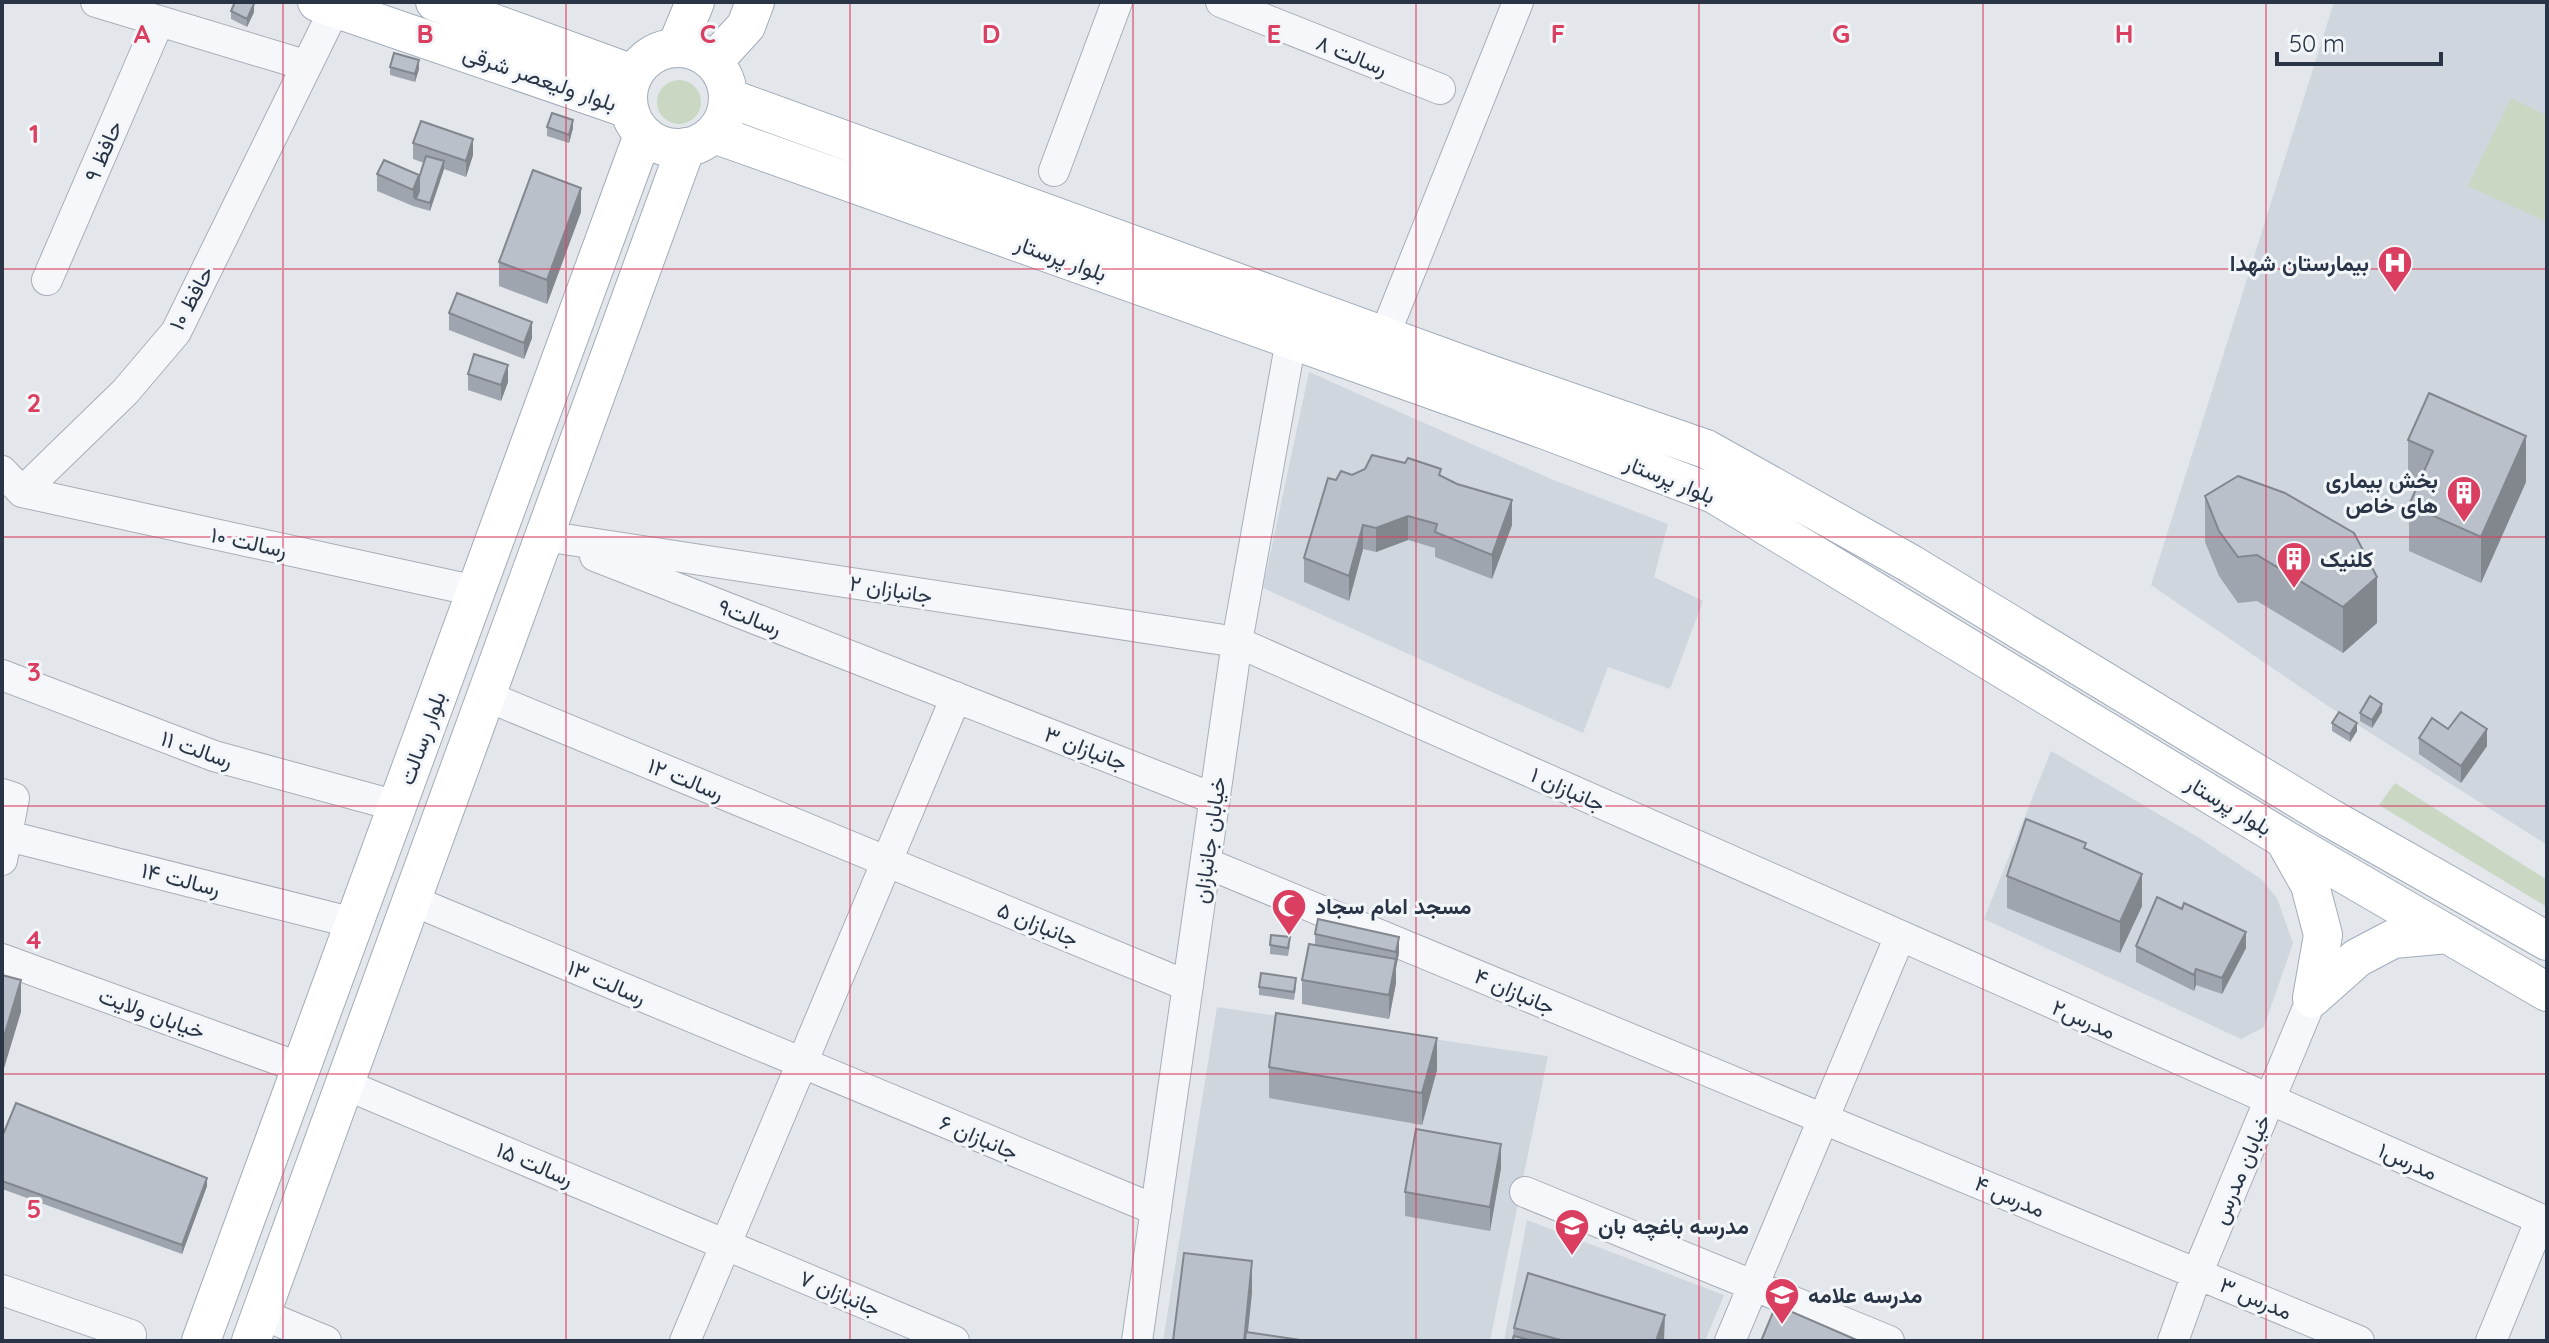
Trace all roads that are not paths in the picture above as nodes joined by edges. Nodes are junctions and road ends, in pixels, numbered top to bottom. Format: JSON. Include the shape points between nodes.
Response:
{"nodes":[{"id":1,"x":96,"y":2,"type":"edge"},
{"id":2,"x":695,"y":2,"type":"edge"},
{"id":3,"x":755,"y":2,"type":"edge"},
{"id":4,"x":1117,"y":2,"type":"edge"},
{"id":5,"x":1221,"y":2,"type":"edge"},
{"id":6,"x":1518,"y":2,"type":"edge"},
{"id":7,"x":450,"y":4,"type":"edge"},
{"id":8,"x":326,"y":5,"type":"edge"},
{"id":9,"x":159,"y":21,"type":"junction"},
{"id":10,"x":676,"y":48,"type":"junction"},
{"id":11,"x":713,"y":62,"type":"junction"},
{"id":12,"x":305,"y":65,"type":"junction"},
{"id":13,"x":1440,"y":89,"type":"dead end"},
{"id":14,"x":729,"y":98,"type":"junction"},
{"id":15,"x":634,"y":106,"type":"junction"},
{"id":16,"x":700,"y":141,"type":"junction"},
{"id":17,"x":1054,"y":171,"type":"dead end"},
{"id":18,"x":47,"y":280,"type":"dead end"},
{"id":19,"x":1385,"y":334,"type":"junction"},
{"id":20,"x":1291,"y":340,"type":"junction"},
{"id":21,"x":1480,"y":389,"type":"junction"},
{"id":22,"x":12,"y":482,"type":"edge"},
{"id":23,"x":544,"y":536,"type":"junction"},
{"id":24,"x":476,"y":591,"type":"junction"},
{"id":25,"x":1237,"y":642,"type":"junction"},
{"id":26,"x":2,"y":675,"type":"edge"},
{"id":27,"x":486,"y":696,"type":"junction"},
{"id":28,"x":956,"y":697,"type":"junction"},
{"id":29,"x":8,"y":796,"type":"edge"},
{"id":30,"x":1215,"y":799,"type":"junction"},
{"id":31,"x":397,"y":806,"type":"junction"},
{"id":32,"x":2284,"y":839,"type":"junction"},
{"id":33,"x":5,"y":848,"type":"edge"},
{"id":34,"x":887,"y":862,"type":"junction"},
{"id":35,"x":1206,"y":863,"type":"junction"},
{"id":36,"x":411,"y":900,"type":"junction"},
{"id":37,"x":354,"y":923,"type":"junction"},
{"id":38,"x":2448,"y":934,"type":"junction"},
{"id":39,"x":1900,"y":936,"type":"junction"},
{"id":40,"x":2547,"y":941,"type":"edge"},
{"id":41,"x":2,"y":959,"type":"edge"},
{"id":42,"x":1188,"y":986,"type":"junction"},
{"id":43,"x":2547,"y":992,"type":"edge"},
{"id":44,"x":2312,"y":998,"type":"junction"},
{"id":45,"x":802,"y":1063,"type":"junction"},
{"id":46,"x":301,"y":1068,"type":"junction"},
{"id":47,"x":344,"y":1084,"type":"junction"},
{"id":48,"x":2269,"y":1101,"type":"junction"},
{"id":49,"x":1823,"y":1119,"type":"junction"},
{"id":50,"x":1525,"y":1192,"type":"dead end"},
{"id":51,"x":1156,"y":1210,"type":"junction"},
{"id":52,"x":2544,"y":1221,"type":"edge"},
{"id":53,"x":726,"y":1245,"type":"junction"},
{"id":54,"x":2197,"y":1274,"type":"junction"},
{"id":55,"x":1752,"y":1288,"type":"junction"},
{"id":56,"x":2,"y":1290,"type":"edge"},
{"id":57,"x":256,"y":1328,"type":"edge"},
{"id":58,"x":131,"y":1335,"type":"dead end"},
{"id":59,"x":201,"y":1341,"type":"edge"},
{"id":60,"x":326,"y":1341,"type":"edge"},
{"id":61,"x":685,"y":1341,"type":"edge"},
{"id":62,"x":954,"y":1341,"type":"edge"},
{"id":63,"x":1137,"y":1341,"type":"edge"},
{"id":64,"x":1730,"y":1341,"type":"edge"},
{"id":65,"x":1889,"y":1341,"type":"edge"},
{"id":66,"x":2173,"y":1341,"type":"edge"},
{"id":67,"x":2359,"y":1341,"type":"edge"},
{"id":68,"x":2491,"y":1341,"type":"edge"}],
"edges":[{"from":1,"to":9,"type":"street"},
{"from":2,"to":10,"type":"main road"},
{"from":3,"to":11,"type":"main road","via":[[746,26]]},
{"from":4,"to":17,"type":"street"},
{"from":5,"to":13,"type":"street","name":"رسالت ۸"},
{"from":6,"to":19,"type":"street"},
{"from":7,"to":15,"type":"main road","name":"بلوار ولیعصر شرقی"},
{"from":8,"to":12,"type":"street","name":"حافظ ۱۰"},
{"from":8,"to":15,"type":"main road","name":"بلوار ولیعصر شرقی"},
{"from":9,"to":12,"type":"street"},
{"from":9,"to":18,"type":"street","name":"حافظ ۹"},
{"from":10,"to":11,"type":"main road","via":[[696,51]]},
{"from":10,"to":15,"type":"main road","via":[[657,52]]},
{"from":11,"to":14,"type":"main road","via":[[725,78]]},
{"from":12,"to":22,"type":"street","name":"حافظ ۱۰","via":[[176,332],[125,392]]},
{"from":14,"to":16,"type":"main road","via":[[725,117]]},
{"from":14,"to":19,"type":"main road","name":"بلوار پرستار"},
{"from":15,"to":16,"type":"main road","via":[[660,146]]},
{"from":15,"to":24,"type":"main road","name":"بلوار رسالت"},
{"from":16,"to":20,"type":"main road","name":"بلوار پرستار"},
{"from":16,"to":23,"type":"main road","name":"بلوار رسالت"},
{"from":19,"to":21,"type":"main road","name":"بلوار پرستار"},
{"from":20,"to":21,"type":"main road","name":"بلوار پرستار"},
{"from":20,"to":25,"type":"street","name":"خیابان جانبازان"},
{"from":21,"to":32,"type":"main road","name":"بلوار پرستار","via":[[1714,494]]},
{"from":21,"to":40,"type":"main road","name":"بلوار پرستار","via":[[1706,449],[1911,564],[2330,818]]},
{"from":22,"to":24,"type":"street","name":"رسالت ۱۰"},
{"from":23,"to":25,"type":"street","name":"جانبازان ۲"},
{"from":23,"to":27,"type":"main road","name":"بلوار رسالت"},
{"from":23,"to":28,"type":"street","name":"رسالت۹"},
{"from":24,"to":31,"type":"main road","name":"بلوار رسالت"},
{"from":25,"to":30,"type":"street","name":"خیابان جانبازان"},
{"from":25,"to":39,"type":"street","name":"جانبازان ۱"},
{"from":26,"to":31,"type":"street","name":"رسالت ۱۱","via":[[214,756]]},
{"from":27,"to":34,"type":"street","name":"رسالت ۱۲"},
{"from":27,"to":36,"type":"main road","name":"بلوار رسالت"},
{"from":28,"to":30,"type":"street","name":"جانبازان ۳"},
{"from":28,"to":34,"type":"street"},
{"from":29,"to":33,"type":"street"},
{"from":30,"to":35,"type":"street","name":"خیابان جانبازان"},
{"from":31,"to":37,"type":"main road","name":"بلوار رسالت"},
{"from":32,"to":38,"type":"main road","name":"بلوار پرستار"},
{"from":32,"to":44,"type":"main road","via":[[2310,885],[2323,935]]},
{"from":33,"to":37,"type":"street","name":"رسالت ۱۴"},
{"from":34,"to":42,"type":"street","name":"جانبازان ۵"},
{"from":34,"to":45,"type":"street"},
{"from":35,"to":42,"type":"street","name":"خیابان جانبازان"},
{"from":35,"to":49,"type":"street","name":"جانبازان ۴"},
{"from":36,"to":45,"type":"street","name":"رسالت ۱۳"},
{"from":36,"to":47,"type":"main road","name":"بلوار رسالت"},
{"from":37,"to":46,"type":"main road","name":"بلوار رسالت"},
{"from":38,"to":43,"type":"main road","name":"بلوار پرستار"},
{"from":38,"to":44,"type":"main road","via":[[2393,939],[2357,958]]},
{"from":39,"to":48,"type":"street","name":"مدرس۲"},
{"from":39,"to":49,"type":"street"},
{"from":41,"to":46,"type":"street","name":"خیابان ولایت"},
{"from":42,"to":51,"type":"street","name":"خیابان جانبازان"},
{"from":44,"to":48,"type":"street","name":"خیابان مدرس"},
{"from":45,"to":51,"type":"street","name":"جانبازان ۶"},
{"from":45,"to":53,"type":"street"},
{"from":46,"to":47,"type":"main road"},
{"from":46,"to":59,"type":"main road","name":"بلوار رسالت"},
{"from":47,"to":53,"type":"street","name":"رسالت ۱۵"},
{"from":47,"to":57,"type":"main road","name":"بلوار رسالت"},
{"from":48,"to":52,"type":"street","name":"مدرس۱"},
{"from":48,"to":54,"type":"street","name":"خیابان مدرس"},
{"from":49,"to":54,"type":"street","name":"مدرس ۴"},
{"from":49,"to":55,"type":"street"},
{"from":50,"to":55,"type":"street"},
{"from":51,"to":63,"type":"street","name":"خیابان جانبازان"},
{"from":52,"to":68,"type":"street"},
{"from":53,"to":61,"type":"street"},
{"from":53,"to":62,"type":"street","name":"جانبازان ۷"},
{"from":54,"to":66,"type":"street","name":"خیابان مدرس"},
{"from":54,"to":67,"type":"street","name":"مدرس ۳"},
{"from":55,"to":64,"type":"street"},
{"from":55,"to":65,"type":"street"},
{"from":56,"to":58,"type":"street"},
{"from":57,"to":60,"type":"street"}]}
